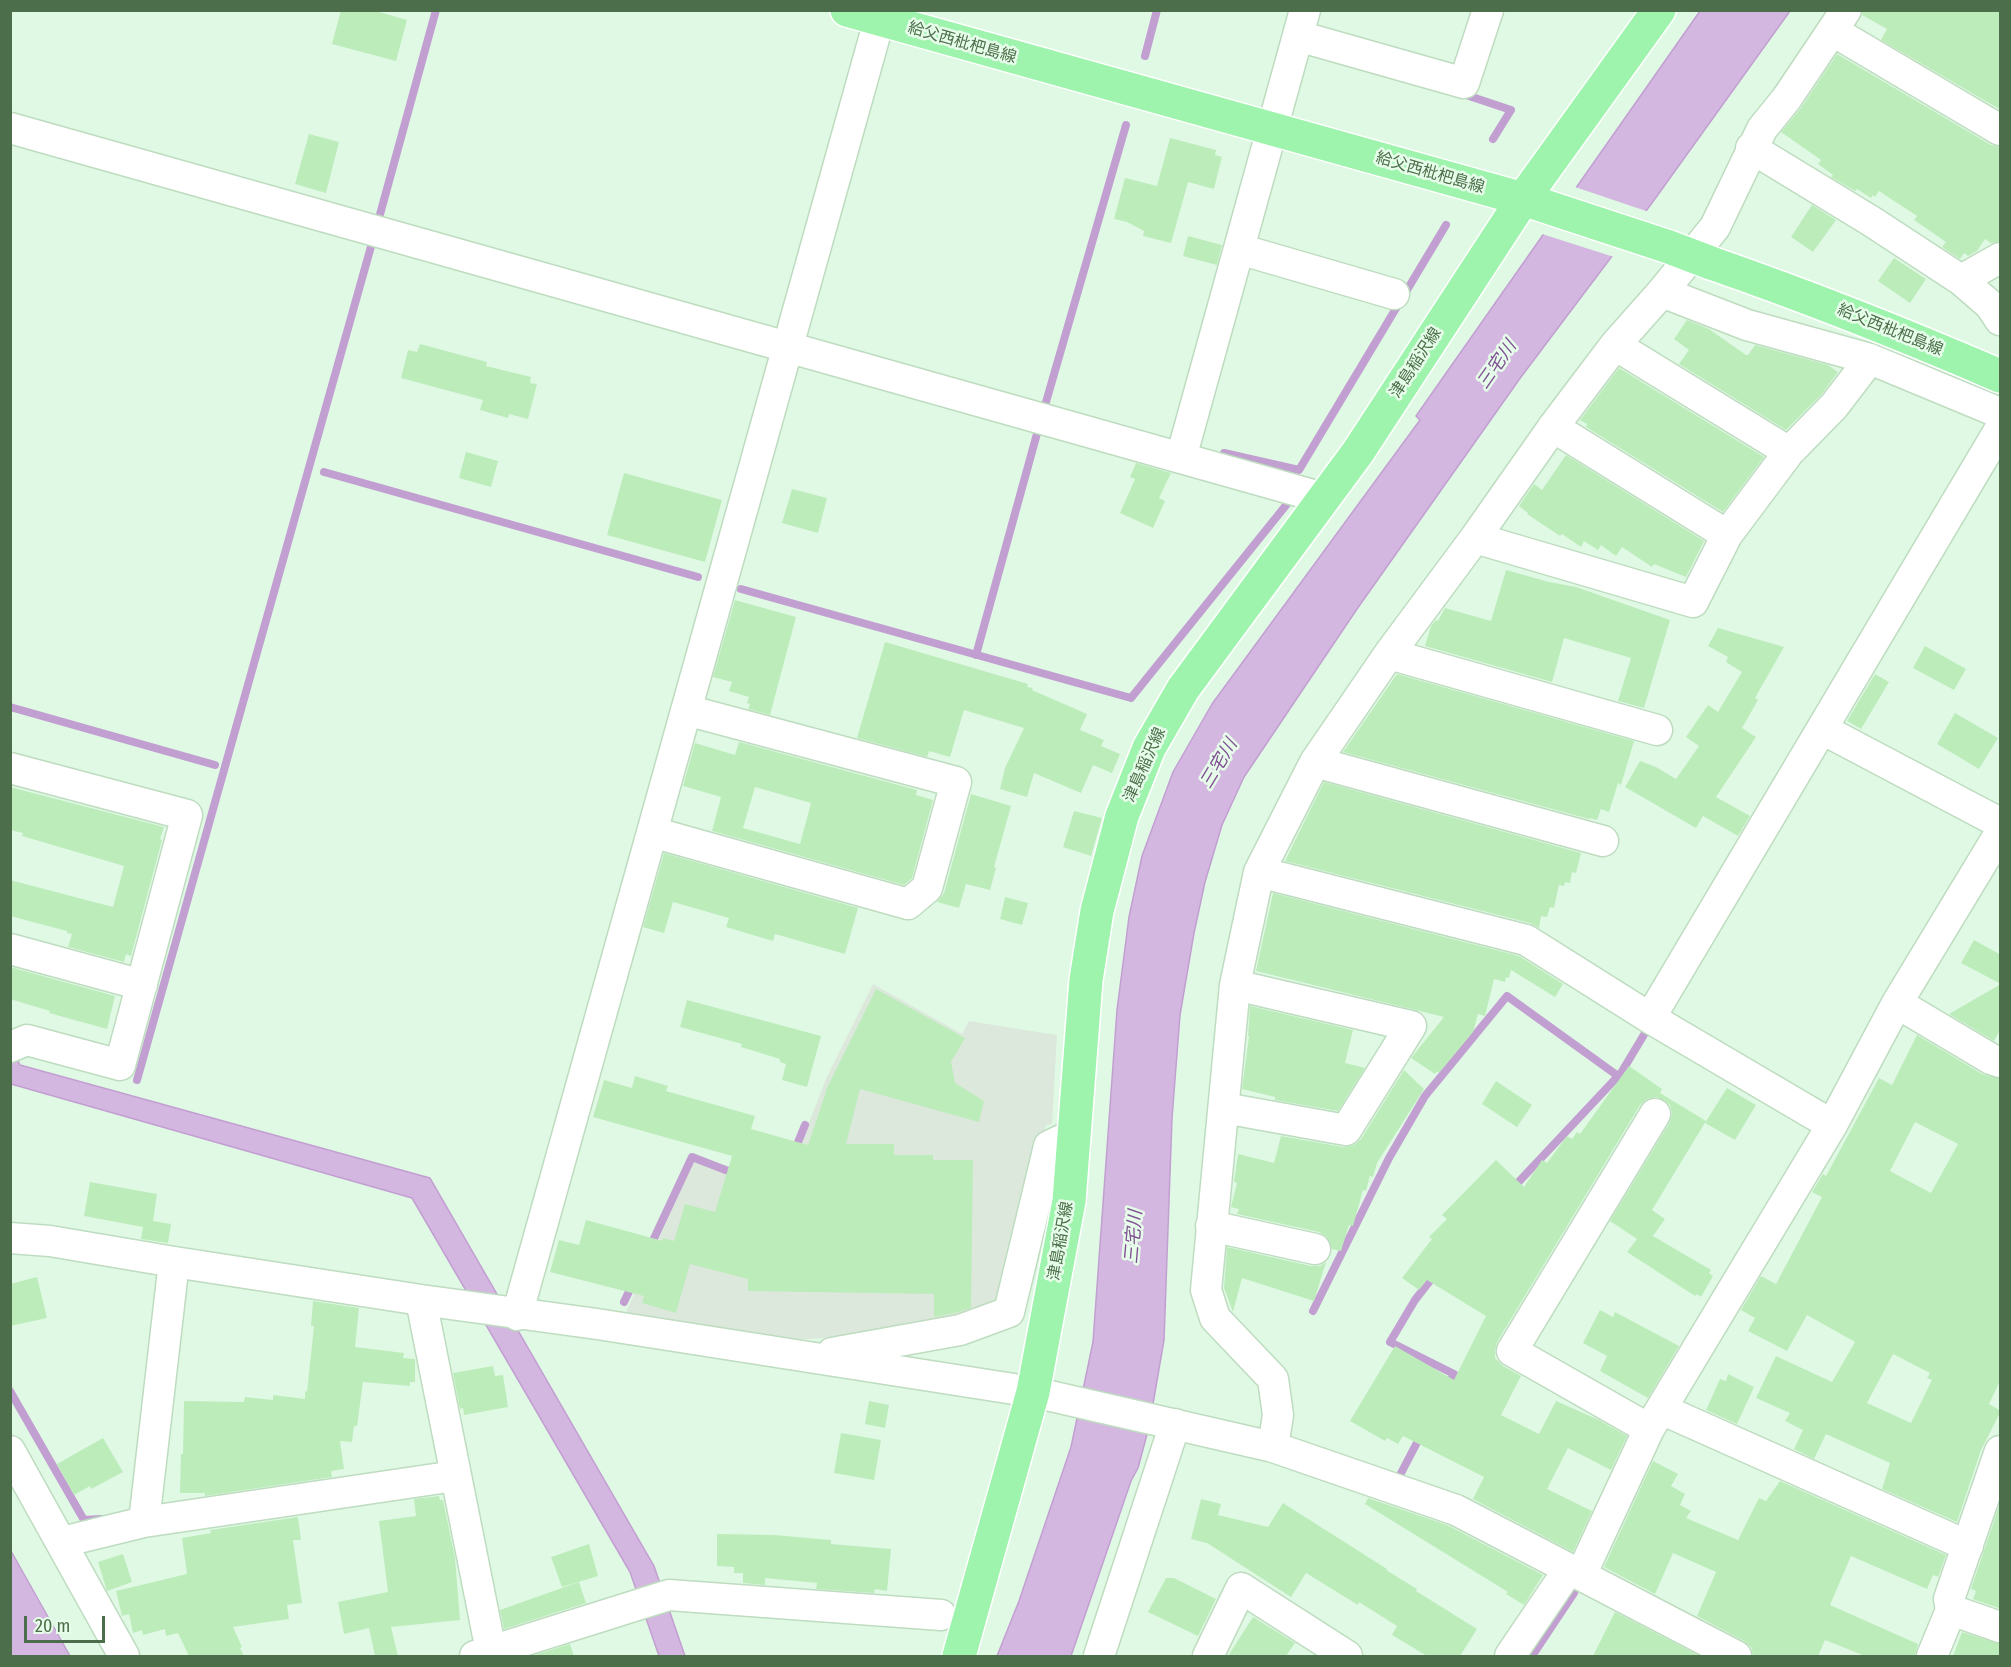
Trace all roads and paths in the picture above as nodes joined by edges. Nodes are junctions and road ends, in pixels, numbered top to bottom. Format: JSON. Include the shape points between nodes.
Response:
{"nodes":[{"id":1,"x":847,"y":10,"type":"edge"},
{"id":2,"x":1488,"y":10,"type":"edge"},
{"id":3,"x":1659,"y":10,"type":"edge"},
{"id":4,"x":881,"y":15,"type":"edge"},
{"id":5,"x":1839,"y":21,"type":"edge"},
{"id":6,"x":1301,"y":23,"type":"edge"},
{"id":7,"x":10,"y":128,"type":"edge"},
{"id":8,"x":1273,"y":129,"type":"junction"},
{"id":9,"x":2001,"y":130,"type":"edge"},
{"id":10,"x":1751,"y":148,"type":"junction"},
{"id":11,"x":1536,"y":203,"type":"junction"},
{"id":12,"x":1239,"y":249,"type":"junction"},
{"id":13,"x":2001,"y":258,"type":"edge"},
{"id":14,"x":1961,"y":280,"type":"junction"},
{"id":15,"x":1662,"y":292,"type":"junction"},
{"id":16,"x":1394,"y":294,"type":"dead end"},
{"id":17,"x":2001,"y":320,"type":"edge"},
{"id":18,"x":1615,"y":345,"type":"junction"},
{"id":19,"x":788,"y":347,"type":"junction"},
{"id":20,"x":1870,"y":359,"type":"junction"},
{"id":21,"x":2001,"y":376,"type":"edge"},
{"id":22,"x":2001,"y":413,"type":"edge"},
{"id":23,"x":1553,"y":427,"type":"junction"},
{"id":24,"x":2001,"y":429,"type":"edge"},
{"id":25,"x":1789,"y":452,"type":"junction"},
{"id":26,"x":1181,"y":458,"type":"junction"},
{"id":27,"x":1323,"y":498,"type":"junction"},
{"id":28,"x":1727,"y":535,"type":"junction"},
{"id":29,"x":1475,"y":538,"type":"junction"},
{"id":30,"x":1389,"y":654,"type":"junction"},
{"id":31,"x":686,"y":710,"type":"junction"},
{"id":32,"x":1822,"y":729,"type":"junction"},
{"id":33,"x":1657,"y":730,"type":"dead end"},
{"id":34,"x":1315,"y":762,"type":"junction"},
{"id":35,"x":10,"y":768,"type":"edge"},
{"id":36,"x":2001,"y":823,"type":"edge"},
{"id":37,"x":652,"y":832,"type":"junction"},
{"id":38,"x":2001,"y":833,"type":"edge"},
{"id":39,"x":1603,"y":841,"type":"dead end"},
{"id":40,"x":1259,"y":872,"type":"junction"},
{"id":41,"x":10,"y":949,"type":"edge"},
{"id":42,"x":142,"y":985,"type":"junction"},
{"id":43,"x":1235,"y":985,"type":"junction"},
{"id":44,"x":1897,"y":1003,"type":"junction"},
{"id":45,"x":1650,"y":1018,"type":"junction"},
{"id":46,"x":12,"y":1046,"type":"edge"},
{"id":47,"x":2001,"y":1062,"type":"edge"},
{"id":48,"x":1224,"y":1108,"type":"junction"},
{"id":49,"x":1655,"y":1114,"type":"dead end"},
{"id":50,"x":1832,"y":1125,"type":"junction"},
{"id":51,"x":1074,"y":1134,"type":"junction"},
{"id":52,"x":1211,"y":1226,"type":"junction"},
{"id":53,"x":10,"y":1238,"type":"edge"},
{"id":54,"x":1315,"y":1249,"type":"dead end"},
{"id":55,"x":174,"y":1262,"type":"junction"},
{"id":56,"x":421,"y":1300,"type":"junction"},
{"id":57,"x":513,"y":1314,"type":"junction"},
{"id":58,"x":810,"y":1357,"type":"junction"},
{"id":59,"x":1033,"y":1392,"type":"junction"},
{"id":60,"x":1655,"y":1419,"type":"junction"},
{"id":61,"x":1168,"y":1422,"type":"junction"},
{"id":62,"x":1273,"y":1447,"type":"junction"},
{"id":63,"x":10,"y":1451,"type":"edge"},
{"id":64,"x":2001,"y":1451,"type":"edge"},
{"id":65,"x":455,"y":1476,"type":"junction"},
{"id":66,"x":144,"y":1522,"type":"junction"},
{"id":67,"x":62,"y":1542,"type":"junction"},
{"id":68,"x":1968,"y":1546,"type":"junction"},
{"id":69,"x":1575,"y":1572,"type":"junction"},
{"id":70,"x":1950,"y":1611,"type":"junction"},
{"id":71,"x":941,"y":1615,"type":"dead end"},
{"id":72,"x":2001,"y":1627,"type":"edge"},
{"id":73,"x":486,"y":1655,"type":"edge"},
{"id":74,"x":124,"y":1656,"type":"edge"},
{"id":75,"x":959,"y":1656,"type":"edge"},
{"id":76,"x":1099,"y":1656,"type":"edge"},
{"id":77,"x":1208,"y":1656,"type":"edge"},
{"id":78,"x":1347,"y":1656,"type":"edge"},
{"id":79,"x":1510,"y":1656,"type":"edge"},
{"id":80,"x":1736,"y":1656,"type":"edge"},
{"id":81,"x":1932,"y":1656,"type":"edge"}],
"edges":[{"from":1,"to":4,"type":"main road","name":"給父西枇杷島線"},
{"from":2,"to":6,"type":"street","via":[[1464,83]]},
{"from":3,"to":11,"type":"main road","name":"津島稲沢線"},
{"from":4,"to":8,"type":"main road","name":"給父西枇杷島線"},
{"from":4,"to":19,"type":"street"},
{"from":5,"to":9,"type":"street"},
{"from":5,"to":10,"type":"street"},
{"from":6,"to":8,"type":"street"},
{"from":7,"to":19,"type":"street"},
{"from":8,"to":11,"type":"main road","name":"給父西枇杷島線"},
{"from":8,"to":12,"type":"street"},
{"from":10,"to":14,"type":"street"},
{"from":10,"to":15,"type":"street","via":[[1715,226]]},
{"from":11,"to":21,"type":"main road","name":"給父西枇杷島線","bridge":true,"via":[[1788,290]]},
{"from":11,"to":27,"type":"main road","name":"津島稲沢線"},
{"from":12,"to":16,"type":"street"},
{"from":12,"to":26,"type":"street"},
{"from":13,"to":14,"type":"street"},
{"from":14,"to":17,"type":"street"},
{"from":15,"to":18,"type":"street"},
{"from":15,"to":20,"type":"street","via":[[1747,325]]},
{"from":18,"to":23,"type":"street"},
{"from":18,"to":25,"type":"street"},
{"from":19,"to":26,"type":"street"},
{"from":19,"to":31,"type":"street"},
{"from":20,"to":22,"type":"street"},
{"from":20,"to":25,"type":"street","via":[[1834,406]]},
{"from":23,"to":28,"type":"street"},
{"from":23,"to":29,"type":"street"},
{"from":24,"to":32,"type":"street"},
{"from":25,"to":28,"type":"street"},
{"from":26,"to":27,"type":"street"},
{"from":27,"to":51,"type":"main road","name":"津島稲沢線","via":[[1184,689],[1145,758],[1122,816],[1097,911],[1086,980]]},
{"from":28,"to":29,"type":"street","via":[[1693,602]]},
{"from":29,"to":30,"type":"street"},
{"from":30,"to":33,"type":"street"},
{"from":30,"to":34,"type":"street"},
{"from":31,"to":37,"type":"street"},
{"from":31,"to":37,"type":"street","via":[[956,782],[927,888],[908,904]]},
{"from":32,"to":36,"type":"street"},
{"from":32,"to":45,"type":"street"},
{"from":34,"to":39,"type":"street"},
{"from":34,"to":40,"type":"street"},
{"from":35,"to":42,"type":"street","via":[[187,815]]},
{"from":37,"to":57,"type":"street"},
{"from":38,"to":44,"type":"street"},
{"from":40,"to":43,"type":"street"},
{"from":40,"to":45,"type":"street","via":[[1526,940]]},
{"from":41,"to":42,"type":"street"},
{"from":42,"to":46,"type":"street","via":[[120,1065],[27,1040]]},
{"from":43,"to":48,"type":"street"},
{"from":43,"to":48,"type":"street","via":[[1411,1026],[1346,1130]]},
{"from":44,"to":47,"type":"street"},
{"from":44,"to":50,"type":"street"},
{"from":45,"to":50,"type":"street"},
{"from":48,"to":52,"type":"street"},
{"from":49,"to":60,"type":"street","via":[[1512,1351]]},
{"from":50,"to":60,"type":"street"},
{"from":51,"to":58,"type":"street","via":[[1049,1146],[1009,1312],[960,1330]]},
{"from":51,"to":59,"type":"main road","name":"津島稲沢線","via":[[1069,1201]]},
{"from":52,"to":54,"type":"street"},
{"from":52,"to":62,"type":"street","via":[[1206,1290],[1215,1318],[1273,1379],[1278,1415]]},
{"from":53,"to":55,"type":"street"},
{"from":55,"to":56,"type":"street"},
{"from":55,"to":66,"type":"street"},
{"from":56,"to":57,"type":"street"},
{"from":56,"to":65,"type":"street"},
{"from":57,"to":58,"type":"street"},
{"from":58,"to":59,"type":"street"},
{"from":59,"to":61,"type":"street"},
{"from":59,"to":75,"type":"main road","name":"津島稲沢線"},
{"from":60,"to":68,"type":"street"},
{"from":60,"to":69,"type":"street"},
{"from":61,"to":62,"type":"street"},
{"from":61,"to":76,"type":"street"},
{"from":62,"to":69,"type":"street","via":[[1456,1510]]},
{"from":63,"to":67,"type":"street"},
{"from":64,"to":68,"type":"street"},
{"from":65,"to":66,"type":"street"},
{"from":65,"to":73,"type":"street"},
{"from":66,"to":67,"type":"street"},
{"from":67,"to":74,"type":"street"},
{"from":68,"to":70,"type":"street","via":[[1949,1599]]},
{"from":69,"to":79,"type":"street"},
{"from":69,"to":80,"type":"street"},
{"from":70,"to":72,"type":"street"},
{"from":70,"to":81,"type":"street"},
{"from":71,"to":73,"type":"street","via":[[669,1595]]},
{"from":77,"to":78,"type":"street","via":[[1241,1588]]}]}
